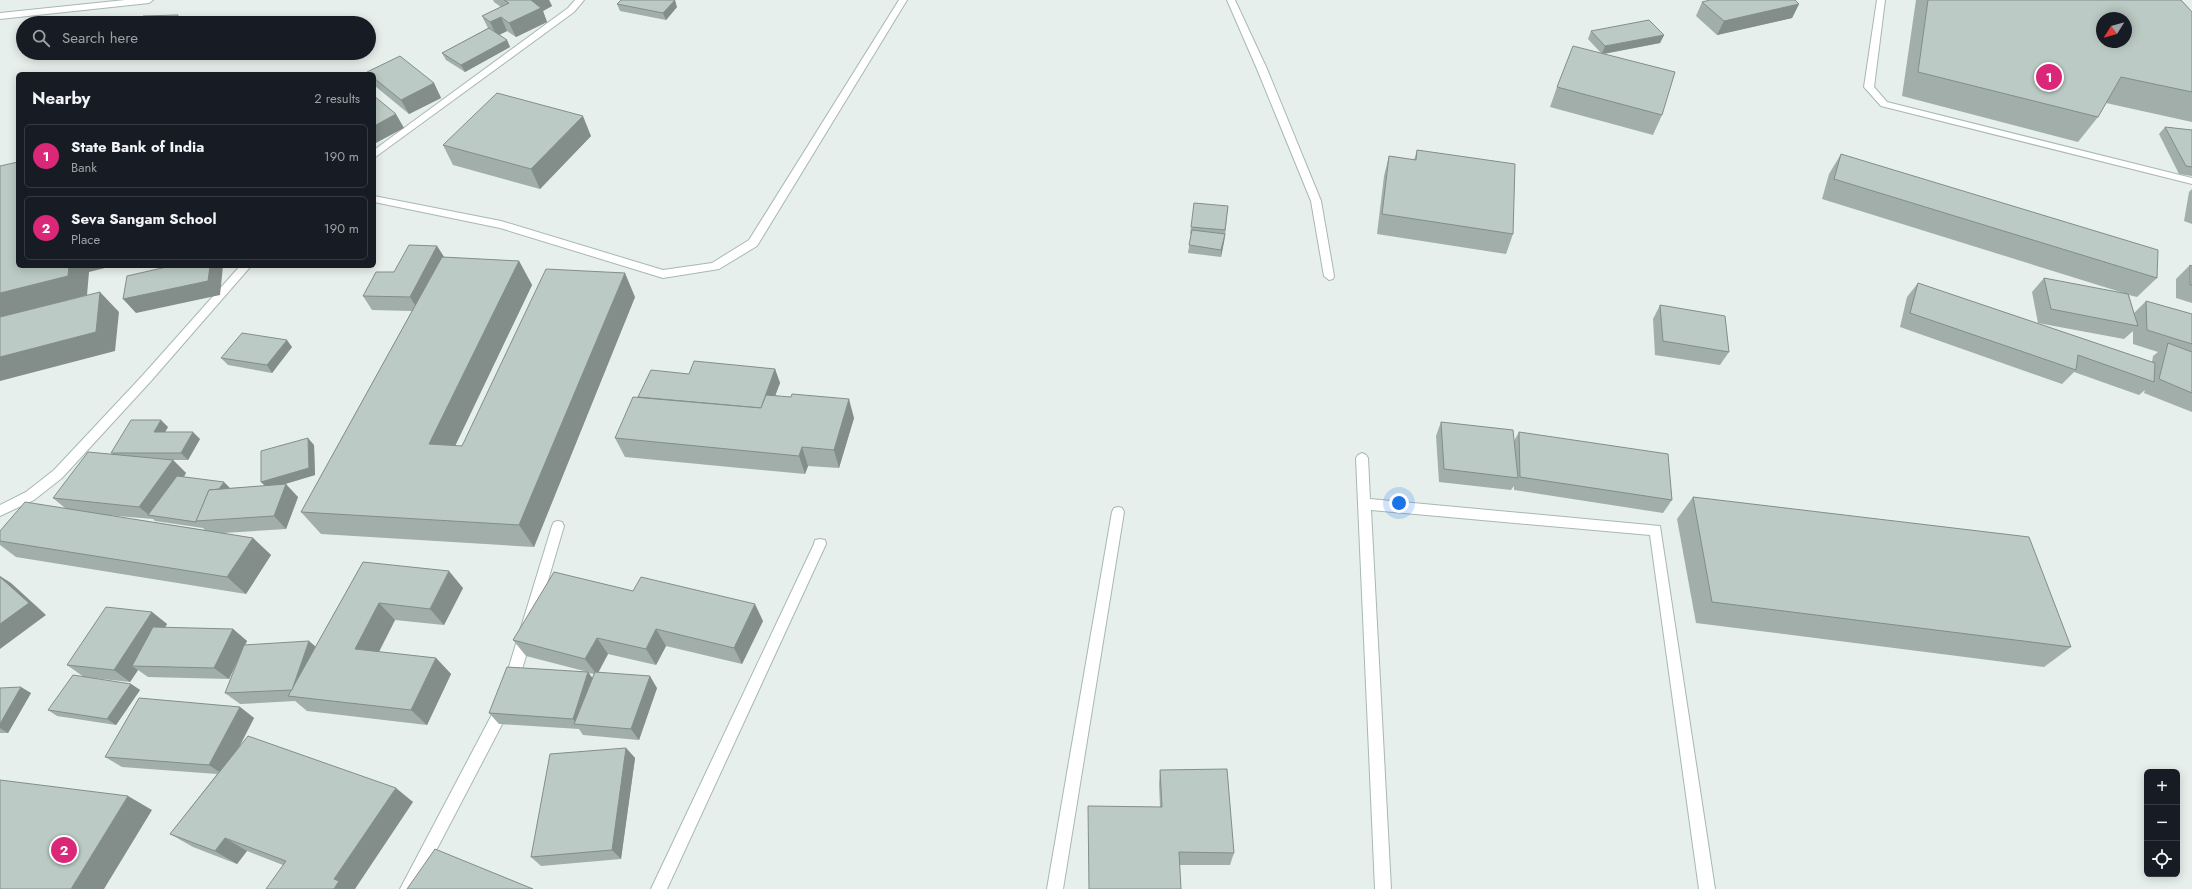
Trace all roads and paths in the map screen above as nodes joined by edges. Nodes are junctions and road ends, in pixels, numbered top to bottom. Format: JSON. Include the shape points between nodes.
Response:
{"nodes":[{"id":1,"x":149,"y":0,"type":"edge"},
{"id":2,"x":580,"y":0,"type":"edge"},
{"id":3,"x":903,"y":0,"type":"edge"},
{"id":4,"x":1232,"y":0,"type":"edge"},
{"id":5,"x":1881,"y":0,"type":"edge"},
{"id":6,"x":0,"y":16,"type":"edge"},
{"id":7,"x":376,"y":154,"type":"edge"},
{"id":8,"x":2192,"y":181,"type":"edge"},
{"id":9,"x":376,"y":199,"type":"edge"},
{"id":10,"x":244,"y":268,"type":"edge"},
{"id":11,"x":1329,"y":276,"type":"dead end"},
{"id":12,"x":1362,"y":458,"type":"dead end"},
{"id":13,"x":1364,"y":504,"type":"junction"},
{"id":14,"x":0,"y":511,"type":"edge"},
{"id":15,"x":1118,"y":512,"type":"dead end"},
{"id":16,"x":558,"y":526,"type":"dead end"},
{"id":17,"x":820,"y":544,"type":"dead end"},
{"id":18,"x":408,"y":889,"type":"edge"},
{"id":19,"x":659,"y":889,"type":"edge"},
{"id":20,"x":1055,"y":889,"type":"edge"},
{"id":21,"x":1383,"y":889,"type":"edge"},
{"id":22,"x":1707,"y":889,"type":"edge"}],
"edges":[{"from":1,"to":6,"type":"street"},
{"from":2,"to":7,"type":"street","via":[[571,10]]},
{"from":3,"to":9,"type":"street","via":[[753,243],[715,266],[663,274],[501,225]]},
{"from":4,"to":11,"type":"street","via":[[1316,201]]},
{"from":5,"to":8,"type":"street","via":[[1869,87],[1884,104]]},
{"from":10,"to":14,"type":"street","via":[[58,474],[30,496]]},
{"from":12,"to":13,"type":"street"},
{"from":13,"to":21,"type":"street"},
{"from":13,"to":22,"type":"street","via":[[1656,530]]},
{"from":15,"to":20,"type":"street"},
{"from":16,"to":18,"type":"street","via":[[502,713]]},
{"from":17,"to":19,"type":"street"}]}
